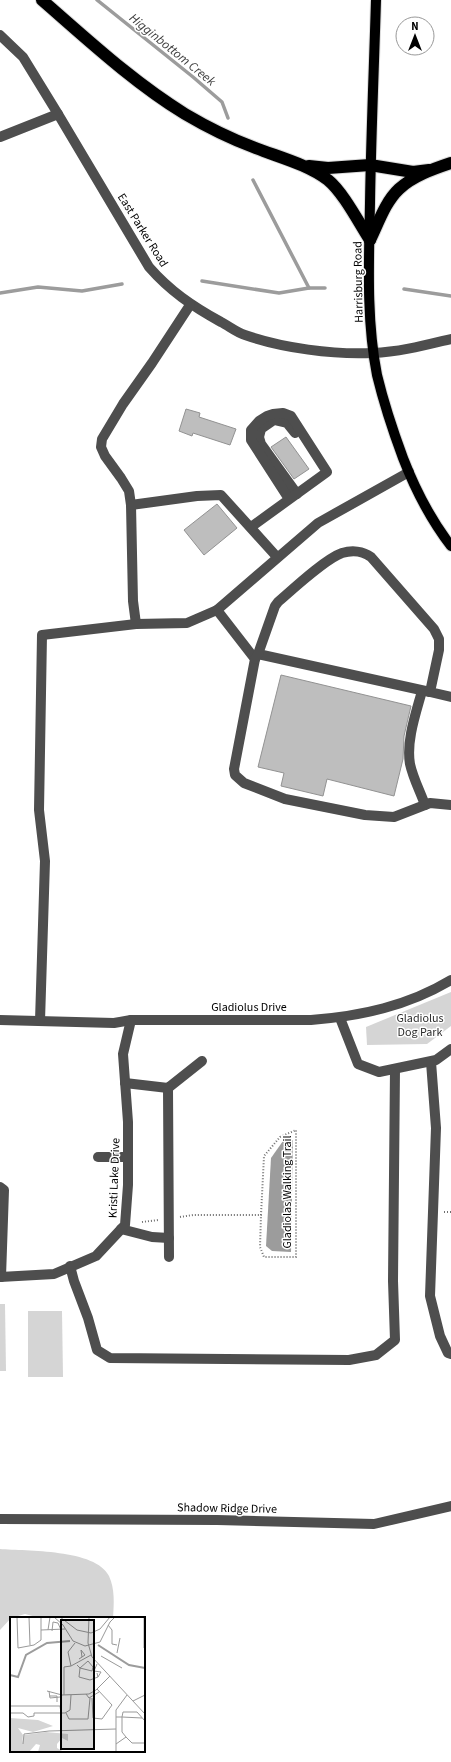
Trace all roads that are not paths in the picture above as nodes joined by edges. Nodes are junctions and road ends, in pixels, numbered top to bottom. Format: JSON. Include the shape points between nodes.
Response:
{"nodes":[{"id":1,"x":42,"y":0,"type":"edge"},
{"id":2,"x":376,"y":0,"type":"edge"},
{"id":3,"x":0,"y":35,"type":"edge"},
{"id":4,"x":58,"y":114,"type":"junction"},
{"id":5,"x":1,"y":134,"type":"edge"},
{"id":6,"x":451,"y":163,"type":"edge"},
{"id":7,"x":298,"y":164,"type":"junction"},
{"id":8,"x":370,"y":165,"type":"junction"},
{"id":9,"x":429,"y":170,"type":"junction"},
{"id":10,"x":370,"y":240,"type":"junction"},
{"id":11,"x":190,"y":305,"type":"junction"},
{"id":12,"x":451,"y":339,"type":"edge"},
{"id":13,"x":374,"y":353,"type":"junction"},
{"id":14,"x":408,"y":472,"type":"junction"},
{"id":15,"x":293,"y":497,"type":"junction"},
{"id":16,"x":131,"y":505,"type":"junction"},
{"id":17,"x":251,"y":527,"type":"junction"},
{"id":18,"x":451,"y":546,"type":"edge"},
{"id":19,"x":277,"y":557,"type":"junction"},
{"id":20,"x":217,"y":610,"type":"junction"},
{"id":21,"x":136,"y":624,"type":"junction"},
{"id":22,"x":256,"y":657,"type":"junction"},
{"id":23,"x":426,"y":692,"type":"junction"},
{"id":24,"x":451,"y":697,"type":"edge"},
{"id":25,"x":426,"y":805,"type":"junction"},
{"id":26,"x":451,"y":805,"type":"edge"},
{"id":27,"x":451,"y":980,"type":"edge"},
{"id":28,"x":340,"y":1018,"type":"junction"},
{"id":29,"x":131,"y":1020,"type":"junction"},
{"id":30,"x":1,"y":1021,"type":"edge"},
{"id":31,"x":40,"y":1021,"type":"junction"},
{"id":32,"x":451,"y":1049,"type":"edge"},
{"id":33,"x":202,"y":1061,"type":"dead end"},
{"id":34,"x":431,"y":1062,"type":"junction"},
{"id":35,"x":396,"y":1069,"type":"junction"},
{"id":36,"x":125,"y":1083,"type":"junction"},
{"id":37,"x":168,"y":1088,"type":"junction"},
{"id":38,"x":98,"y":1157,"type":"dead end"},
{"id":39,"x":128,"y":1157,"type":"junction"},
{"id":40,"x":0,"y":1186,"type":"edge"},
{"id":41,"x":123,"y":1227,"type":"junction"},
{"id":42,"x":169,"y":1238,"type":"junction"},
{"id":43,"x":169,"y":1257,"type":"dead end"},
{"id":44,"x":70,"y":1266,"type":"junction"},
{"id":45,"x":1,"y":1277,"type":"edge"},
{"id":46,"x":451,"y":1354,"type":"edge"},
{"id":47,"x":451,"y":1506,"type":"edge"},
{"id":48,"x":0,"y":1519,"type":"edge"}],
"edges":[{"from":1,"to":7,"type":"highway","via":[[112,60],[184,113],[216,132]]},
{"from":2,"to":8,"type":"main road","name":"Harrisburg Road"},
{"from":3,"to":4,"type":"street","name":"East Parker Road","via":[[23,57]]},
{"from":4,"to":5,"type":"street"},
{"from":4,"to":11,"type":"street","name":"East Parker Road","via":[[148,267]]},
{"from":6,"to":9,"type":"highway"},
{"from":7,"to":8,"type":"highway","via":[[328,168]]},
{"from":7,"to":10,"type":"highway","via":[[329,181]]},
{"from":8,"to":9,"type":"highway","via":[[413,172]]},
{"from":8,"to":10,"type":"main road","name":"Harrisburg Road"},
{"from":9,"to":10,"type":"highway","via":[[398,190]]},
{"from":10,"to":13,"type":"main road","name":"Harrisburg Road","via":[[370,316]]},
{"from":11,"to":13,"type":"street","name":"East Parker Road","via":[[243,334],[264,340],[332,353]]},
{"from":11,"to":16,"type":"street","via":[[102,439],[103,452],[129,491]]},
{"from":12,"to":13,"type":"street","name":"East Parker Road"},
{"from":13,"to":14,"type":"main road","name":"Harrisburg Road","via":[[390,423]]},
{"from":14,"to":18,"type":"main road","name":"Harrisburg Road","via":[[422,501]]},
{"from":14,"to":19,"type":"street","via":[[318,523]]},
{"from":15,"to":15,"type":"street","via":[[327,472],[291,416],[283,413],[273,414],[259,421],[251,430],[251,440]]},
{"from":15,"to":17,"type":"street"},
{"from":16,"to":17,"type":"street","via":[[221,495]]},
{"from":16,"to":21,"type":"street","via":[[133,601]]},
{"from":17,"to":19,"type":"street"},
{"from":19,"to":20,"type":"street"},
{"from":20,"to":21,"type":"street","via":[[187,623]]},
{"from":20,"to":22,"type":"street"},
{"from":21,"to":31,"type":"street","via":[[42,635],[39,810],[45,861]]},
{"from":22,"to":23,"type":"street"},
{"from":22,"to":23,"type":"street","via":[[278,602],[332,558],[343,553],[365,552],[434,629],[439,639],[439,650]]},
{"from":22,"to":25,"type":"street","via":[[234,768],[235,775],[244,783],[285,799],[365,816],[394,817]]},
{"from":23,"to":24,"type":"street"},
{"from":23,"to":25,"type":"street","via":[[411,735],[410,762]]},
{"from":25,"to":26,"type":"street"},
{"from":27,"to":28,"type":"street","name":"Gladiolus Drive","via":[[406,1002]]},
{"from":28,"to":29,"type":"street","name":"Gladiolus Drive"},
{"from":28,"to":35,"type":"street","via":[[358,1064],[379,1072]]},
{"from":29,"to":31,"type":"street","name":"Gladiolus Drive","via":[[114,1023]]},
{"from":29,"to":36,"type":"street","name":"Kristi Lake Drive","via":[[123,1054]]},
{"from":30,"to":31,"type":"street","name":"Gladiolus Drive"},
{"from":32,"to":34,"type":"street"},
{"from":33,"to":37,"type":"street"},
{"from":34,"to":35,"type":"street"},
{"from":34,"to":46,"type":"street","via":[[436,1128],[430,1296],[440,1336],[448,1353]]},
{"from":35,"to":44,"type":"street","via":[[393,1282],[396,1340],[376,1355],[350,1360],[110,1358],[97,1350]]},
{"from":36,"to":37,"type":"street"},
{"from":36,"to":39,"type":"street","name":"Kristi Lake Drive"},
{"from":37,"to":42,"type":"street"},
{"from":38,"to":39,"type":"street"},
{"from":39,"to":41,"type":"street","name":"Kristi Lake Drive"},
{"from":40,"to":45,"type":"street","name":"Kristi Lake Drive","via":[[4,1190]]},
{"from":41,"to":42,"type":"street","via":[[152,1237]]},
{"from":41,"to":44,"type":"street","name":"Kristi Lake Drive","via":[[96,1256]]},
{"from":42,"to":43,"type":"street"},
{"from":44,"to":45,"type":"street","name":"Kristi Lake Drive","via":[[54,1274]]},
{"from":47,"to":48,"type":"street","name":"Shadow Ridge Drive","via":[[374,1524]]}]}
